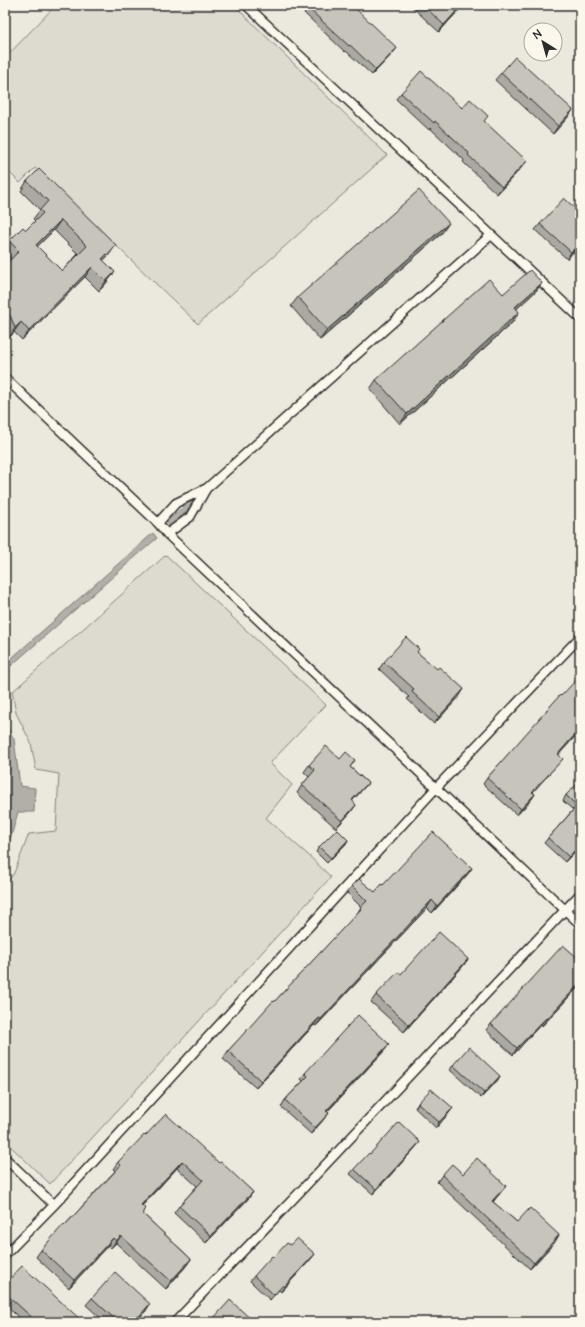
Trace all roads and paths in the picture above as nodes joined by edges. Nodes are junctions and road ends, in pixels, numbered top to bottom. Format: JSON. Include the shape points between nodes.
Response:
{"nodes":[{"id":1,"x":246,"y":5,"type":"edge"},
{"id":2,"x":491,"y":235,"type":"junction"},
{"id":3,"x":580,"y":318,"type":"edge"},
{"id":4,"x":5,"y":378,"type":"edge"},
{"id":5,"x":207,"y":488,"type":"junction"},
{"id":6,"x":158,"y":523,"type":"junction"},
{"id":7,"x":167,"y":534,"type":"junction"},
{"id":8,"x":580,"y":637,"type":"edge"},
{"id":9,"x":436,"y":788,"type":"junction"},
{"id":10,"x":580,"y":894,"type":"edge"},
{"id":11,"x":565,"y":910,"type":"junction"},
{"id":12,"x":580,"y":924,"type":"edge"},
{"id":13,"x":5,"y":1158,"type":"edge"},
{"id":14,"x":54,"y":1205,"type":"junction"},
{"id":15,"x":5,"y":1255,"type":"edge"},
{"id":16,"x":174,"y":1322,"type":"edge"}],
"edges":[{"from":1,"to":2,"type":"lane"},
{"from":2,"to":3,"type":"lane"},
{"from":2,"to":5,"type":"lane"},
{"from":4,"to":6,"type":"lane"},
{"from":5,"to":6,"type":"lane","via":[[176,503]]},
{"from":5,"to":7,"type":"lane","via":[[190,517]]},
{"from":6,"to":7,"type":"lane"},
{"from":7,"to":9,"type":"lane"},
{"from":8,"to":9,"type":"lane"},
{"from":9,"to":11,"type":"lane"},
{"from":9,"to":14,"type":"lane"},
{"from":10,"to":11,"type":"lane"},
{"from":11,"to":12,"type":"lane"},
{"from":11,"to":16,"type":"lane"},
{"from":13,"to":14,"type":"lane"},
{"from":14,"to":15,"type":"lane"}]}
